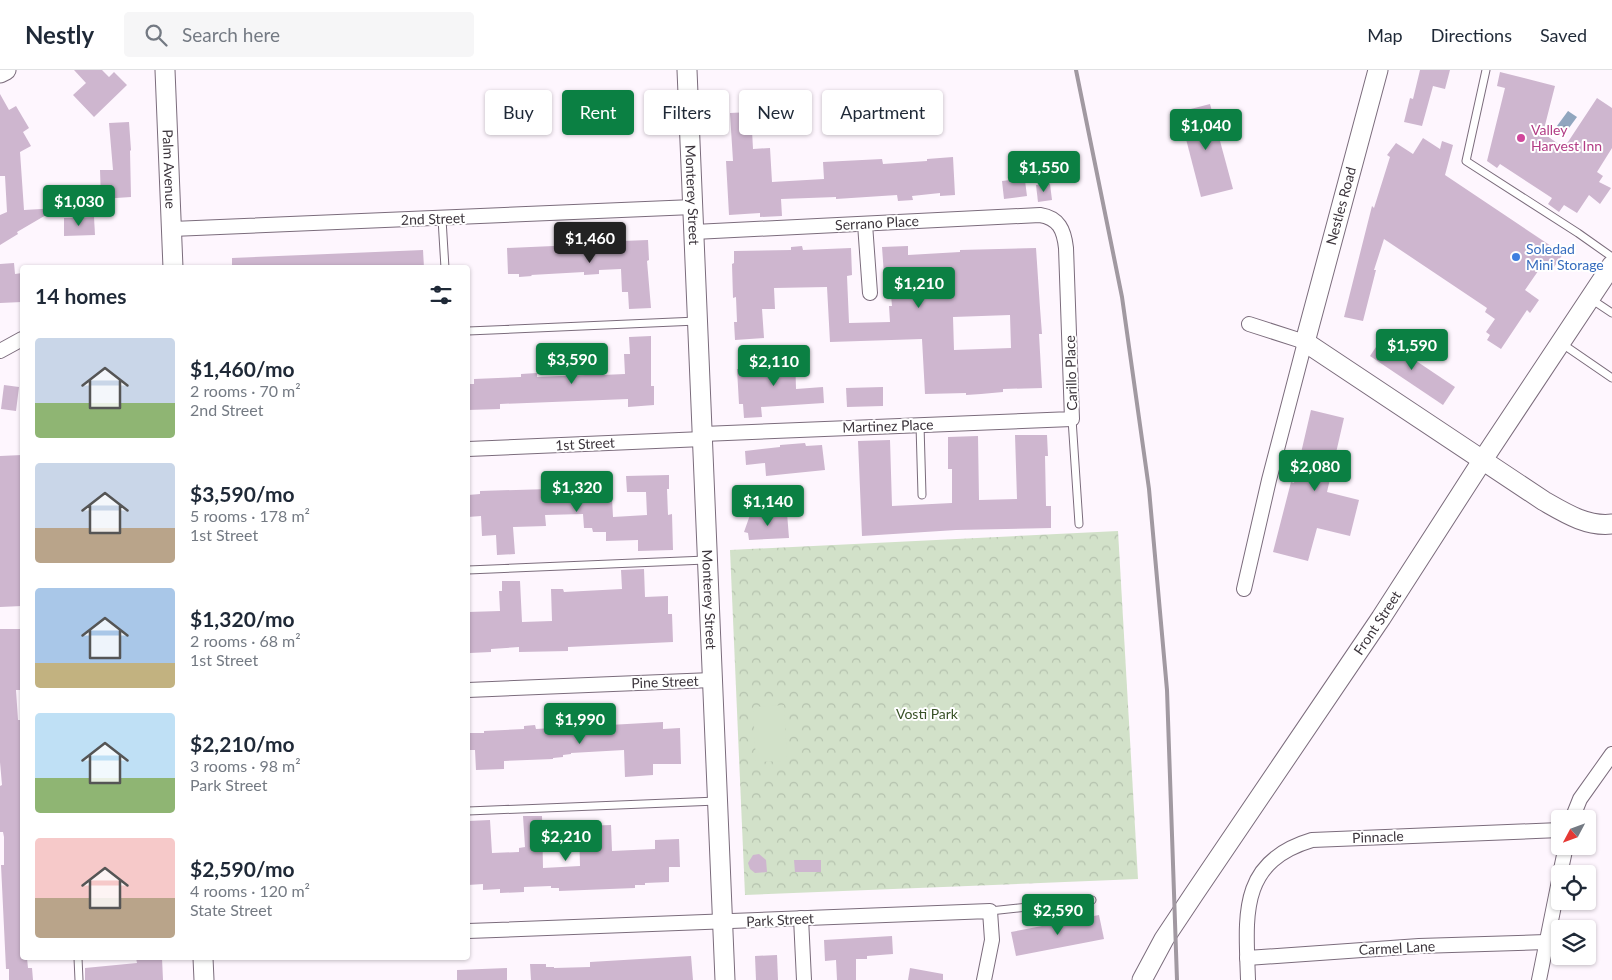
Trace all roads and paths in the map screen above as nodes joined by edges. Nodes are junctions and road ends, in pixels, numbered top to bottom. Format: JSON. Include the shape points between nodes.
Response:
{"nodes":[{"id":1,"x":6,"y":70,"type":"edge"},
{"id":2,"x":165,"y":70,"type":"edge"},
{"id":3,"x":688,"y":70,"type":"edge"},
{"id":4,"x":1378,"y":70,"type":"edge"},
{"id":5,"x":1486,"y":70,"type":"edge"},
{"id":6,"x":0,"y":74,"type":"edge"},
{"id":7,"x":693,"y":208,"type":"junction"},
{"id":8,"x":442,"y":219,"type":"junction"},
{"id":9,"x":1058,"y":223,"type":"joint"},
{"id":10,"x":865,"y":224,"type":"junction"},
{"id":11,"x":172,"y":229,"type":"junction"},
{"id":12,"x":694,"y":232,"type":"junction"},
{"id":13,"x":1612,"y":257,"type":"edge"},
{"id":14,"x":173,"y":265,"type":"edge"},
{"id":15,"x":445,"y":265,"type":"edge"},
{"id":16,"x":1612,"y":265,"type":"edge"},
{"id":17,"x":870,"y":293,"type":"dead end"},
{"id":18,"x":1590,"y":299,"type":"junction"},
{"id":19,"x":1612,"y":313,"type":"edge"},
{"id":20,"x":698,"y":321,"type":"junction"},
{"id":21,"x":1248,"y":324,"type":"dead end"},
{"id":22,"x":470,"y":331,"type":"edge"},
{"id":23,"x":20,"y":340,"type":"edge"},
{"id":24,"x":1305,"y":342,"type":"junction"},
{"id":25,"x":1561,"y":343,"type":"junction"},
{"id":26,"x":0,"y":351,"type":"edge"},
{"id":27,"x":1612,"y":377,"type":"edge"},
{"id":28,"x":1072,"y":419,"type":"junction"},
{"id":29,"x":920,"y":425,"type":"junction"},
{"id":30,"x":703,"y":436,"type":"junction"},
{"id":31,"x":470,"y":449,"type":"edge"},
{"id":32,"x":1482,"y":461,"type":"junction"},
{"id":33,"x":922,"y":495,"type":"dead end"},
{"id":34,"x":1079,"y":524,"type":"dead end"},
{"id":35,"x":1612,"y":524,"type":"edge"},
{"id":36,"x":709,"y":560,"type":"junction"},
{"id":37,"x":470,"y":570,"type":"edge"},
{"id":38,"x":1244,"y":588,"type":"dead end"},
{"id":39,"x":712,"y":680,"type":"junction"},
{"id":40,"x":470,"y":690,"type":"edge"},
{"id":41,"x":1612,"y":754,"type":"edge"},
{"id":42,"x":718,"y":801,"type":"junction"},
{"id":43,"x":1576,"y":810,"type":"edge"},
{"id":44,"x":470,"y":811,"type":"edge"},
{"id":45,"x":1551,"y":830,"type":"edge"},
{"id":46,"x":1092,"y":900,"type":"dead end"},
{"id":47,"x":1553,"y":910,"type":"edge"},
{"id":48,"x":990,"y":911,"type":"junction"},
{"id":49,"x":801,"y":918,"type":"junction"},
{"id":50,"x":722,"y":922,"type":"junction"},
{"id":51,"x":470,"y":931,"type":"edge"},
{"id":52,"x":1546,"y":942,"type":"junction"},
{"id":53,"x":1247,"y":958,"type":"junction"},
{"id":54,"x":78,"y":960,"type":"edge"},
{"id":55,"x":203,"y":960,"type":"edge"},
{"id":56,"x":79,"y":980,"type":"edge"},
{"id":57,"x":204,"y":980,"type":"edge"},
{"id":58,"x":725,"y":980,"type":"edge"},
{"id":59,"x":804,"y":980,"type":"edge"},
{"id":60,"x":984,"y":980,"type":"edge"},
{"id":61,"x":1142,"y":980,"type":"edge"},
{"id":62,"x":1248,"y":980,"type":"edge"},
{"id":63,"x":1539,"y":980,"type":"edge"}],
"edges":[{"from":1,"to":6,"type":"street"},
{"from":2,"to":11,"type":"street","name":"Palm Avenue"},
{"from":3,"to":7,"type":"street","name":"Monterey Street"},
{"from":4,"to":24,"type":"street","name":"Nestles Road"},
{"from":5,"to":13,"type":"lane","via":[[1466,160]]},
{"from":7,"to":8,"type":"street","name":"2nd Street"},
{"from":7,"to":12,"type":"street","name":"Monterey Street"},
{"from":8,"to":11,"type":"street","name":"2nd Street"},
{"from":8,"to":15,"type":"lane"},
{"from":9,"to":10,"type":"street","name":"Serrano Place","via":[[1040,215]]},
{"from":9,"to":28,"type":"street","name":"Carillo Place","via":[[1065,236],[1066,248]]},
{"from":10,"to":12,"type":"street","name":"Serrano Place"},
{"from":10,"to":17,"type":"street"},
{"from":11,"to":14,"type":"street","name":"Palm Avenue"},
{"from":12,"to":20,"type":"street","name":"Monterey Street"},
{"from":16,"to":18,"type":"street","name":"Front Street"},
{"from":18,"to":19,"type":"lane"},
{"from":18,"to":25,"type":"street","name":"Front Street"},
{"from":20,"to":22,"type":"lane"},
{"from":20,"to":30,"type":"street","name":"Monterey Street"},
{"from":21,"to":24,"type":"street"},
{"from":23,"to":26,"type":"street"},
{"from":24,"to":32,"type":"street"},
{"from":24,"to":38,"type":"street","name":"Nestles Road"},
{"from":25,"to":27,"type":"lane"},
{"from":25,"to":32,"type":"street","name":"Front Street"},
{"from":28,"to":29,"type":"street","name":"Martinez Place"},
{"from":28,"to":34,"type":"lane","name":"Carillo Place"},
{"from":29,"to":30,"type":"street","name":"Martinez Place"},
{"from":29,"to":33,"type":"lane"},
{"from":30,"to":31,"type":"street","name":"1st Street"},
{"from":30,"to":36,"type":"street","name":"Monterey Street"},
{"from":32,"to":35,"type":"street","via":[[1571,516],[1588,522]]},
{"from":32,"to":61,"type":"street","name":"Front Street","via":[[1381,618],[1179,916]]},
{"from":36,"to":37,"type":"lane"},
{"from":36,"to":39,"type":"street","name":"Monterey Street"},
{"from":39,"to":40,"type":"street","name":"Pine Street"},
{"from":39,"to":42,"type":"street","name":"Monterey Street"},
{"from":41,"to":43,"type":"street"},
{"from":42,"to":44,"type":"lane"},
{"from":42,"to":50,"type":"street","name":"Monterey Street"},
{"from":45,"to":53,"type":"street","name":"Pinnacle","via":[[1312,840],[1294,845],[1266,866],[1256,882],[1246,924]]},
{"from":46,"to":48,"type":"lane","name":"Park Street"},
{"from":47,"to":52,"type":"street"},
{"from":48,"to":49,"type":"street","name":"Park Street"},
{"from":48,"to":60,"type":"street","via":[[992,940]]},
{"from":49,"to":50,"type":"street","name":"Park Street"},
{"from":49,"to":59,"type":"street"},
{"from":50,"to":51,"type":"street","name":"Park Street"},
{"from":50,"to":58,"type":"street","name":"Monterey Street"},
{"from":52,"to":53,"type":"street","name":"Carmel Lane","via":[[1419,946]]},
{"from":52,"to":63,"type":"street"},
{"from":53,"to":62,"type":"street","name":"Pinnacle"},
{"from":54,"to":56,"type":"lane"},
{"from":55,"to":57,"type":"street"}]}
